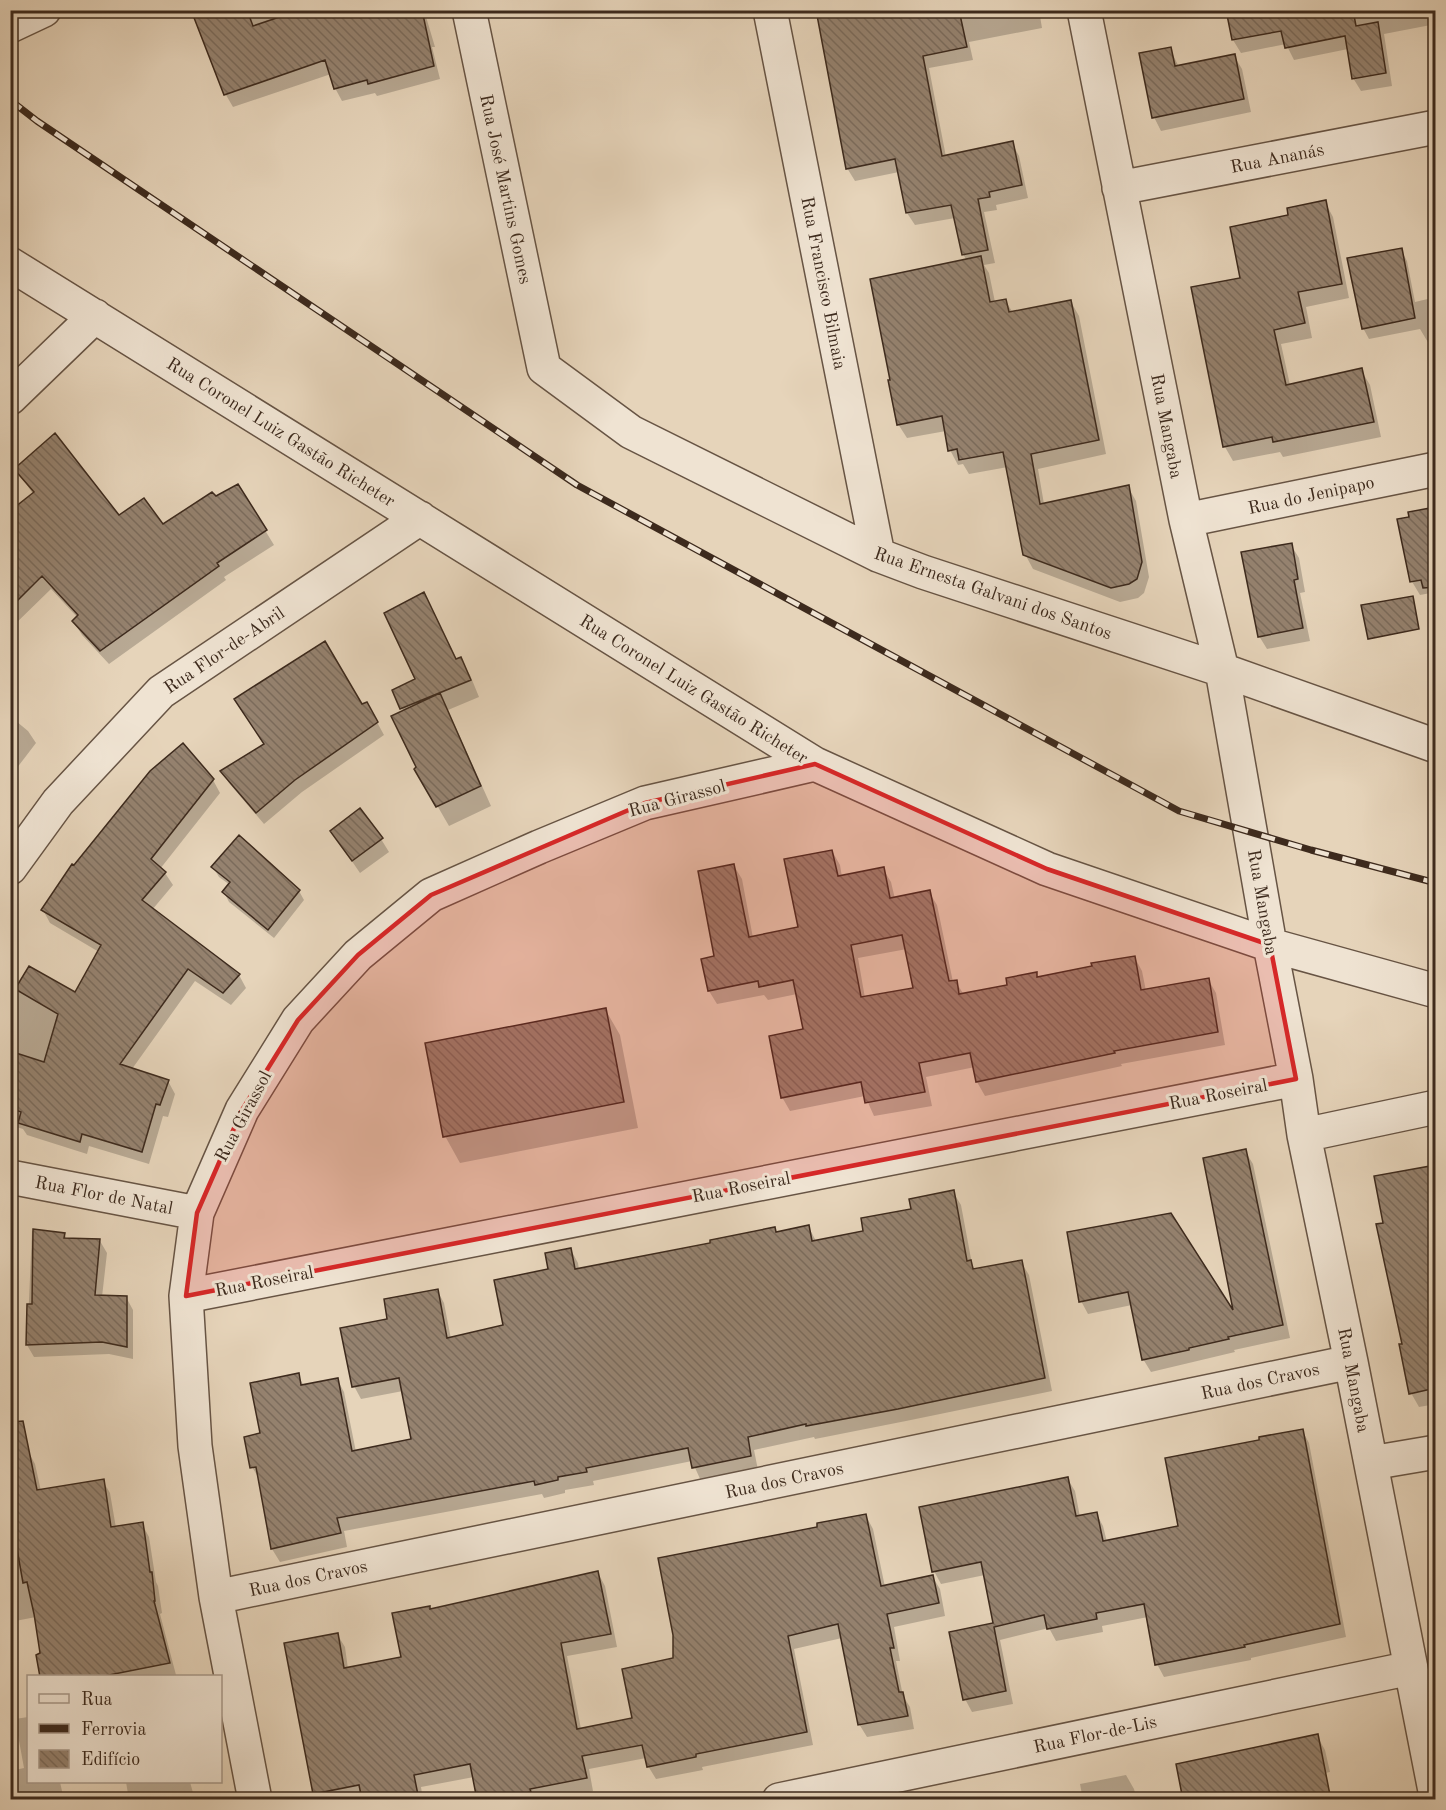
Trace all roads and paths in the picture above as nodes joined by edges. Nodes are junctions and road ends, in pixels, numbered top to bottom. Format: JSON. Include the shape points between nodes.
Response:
{"nodes":[{"id":1,"x":44,"y":10,"type":"edge"},
{"id":2,"x":469,"y":10,"type":"edge"},
{"id":3,"x":770,"y":10,"type":"edge"},
{"id":4,"x":1083,"y":10,"type":"edge"},
{"id":5,"x":10,"y":26,"type":"edge"},
{"id":6,"x":1436,"y":127,"type":"edge"},
{"id":7,"x":1119,"y":188,"type":"junction"},
{"id":8,"x":10,"y":264,"type":"edge"},
{"id":9,"x":95,"y":316,"type":"junction"},
{"id":10,"x":544,"y":368,"type":"joint"},
{"id":11,"x":10,"y":398,"type":"edge"},
{"id":12,"x":1436,"y":469,"type":"edge"},
{"id":13,"x":420,"y":518,"type":"junction"},
{"id":14,"x":1185,"y":520,"type":"junction"},
{"id":15,"x":878,"y":555,"type":"junction"},
{"id":16,"x":1222,"y":670,"type":"junction"},
{"id":17,"x":1436,"y":746,"type":"edge"},
{"id":18,"x":815,"y":764,"type":"junction"},
{"id":19,"x":10,"y":868,"type":"edge"},
{"id":20,"x":1270,"y":945,"type":"junction"},
{"id":21,"x":1436,"y":991,"type":"edge"},
{"id":22,"x":1296,"y":1079,"type":"junction"},
{"id":23,"x":1436,"y":1107,"type":"edge"},
{"id":24,"x":1304,"y":1135,"type":"junction"},
{"id":25,"x":10,"y":1177,"type":"edge"},
{"id":26,"x":197,"y":1213,"type":"junction"},
{"id":27,"x":186,"y":1296,"type":"junction"},
{"id":28,"x":1351,"y":1362,"type":"junction"},
{"id":29,"x":1436,"y":1452,"type":"edge"},
{"id":30,"x":1371,"y":1463,"type":"junction"},
{"id":31,"x":216,"y":1597,"type":"junction"},
{"id":32,"x":1411,"y":1668,"type":"junction"},
{"id":33,"x":1436,"y":1796,"type":"edge"},
{"id":34,"x":255,"y":1800,"type":"edge"},
{"id":35,"x":779,"y":1800,"type":"edge"}],
"edges":[{"from":1,"to":5,"type":"street"},
{"from":2,"to":10,"type":"street","name":"Rua José Martins Gomes"},
{"from":3,"to":15,"type":"street","name":"Rua Francisco Bilmaia"},
{"from":4,"to":7,"type":"street","name":"Rua Mangaba"},
{"from":6,"to":7,"type":"street","name":"Rua Ananás"},
{"from":7,"to":14,"type":"street","name":"Rua Mangaba"},
{"from":8,"to":9,"type":"street","name":"Rua Coronel Luiz Gastão Richeter"},
{"from":9,"to":11,"type":"street"},
{"from":9,"to":13,"type":"street","name":"Rua Coronel Luiz Gastão Richeter"},
{"from":10,"to":15,"type":"street","name":"Rua Ernesta Galvani dos Santos","via":[[630,432]]},
{"from":12,"to":14,"type":"street","name":"Rua do Jenipapo"},
{"from":13,"to":18,"type":"street","name":"Rua Coronel Luiz Gastão Richeter"},
{"from":13,"to":19,"type":"street","name":"Rua Flor-de-Abril","via":[[161,692],[58,802]]},
{"from":14,"to":16,"type":"street","name":"Rua Mangaba"},
{"from":15,"to":16,"type":"street","name":"Rua Ernesta Galvani dos Santos"},
{"from":16,"to":17,"type":"street","name":"Rua Ernesta Galvani dos Santos"},
{"from":16,"to":20,"type":"street","name":"Rua Mangaba"},
{"from":18,"to":20,"type":"street","name":"Rua Coronel Luiz Gastão Richeter","via":[[1047,869]]},
{"from":18,"to":26,"type":"street","name":"Rua Girassol","via":[[645,803],[431,895],[358,955],[298,1020],[242,1110]]},
{"from":20,"to":21,"type":"street","name":"Rua Coronel Luiz Gastão Richeter"},
{"from":20,"to":22,"type":"street","name":"Rua Mangaba"},
{"from":22,"to":24,"type":"street","name":"Rua Mangaba"},
{"from":22,"to":27,"type":"street","name":"Rua Roseiral"},
{"from":23,"to":24,"type":"street"},
{"from":24,"to":28,"type":"street","name":"Rua Mangaba"},
{"from":25,"to":26,"type":"street","name":"Rua Flor de Natal"},
{"from":26,"to":27,"type":"street","name":"Rua Girassol"},
{"from":27,"to":31,"type":"street","name":"Rua Girassol","via":[[195,1446]]},
{"from":28,"to":30,"type":"street","name":"Rua Mangaba"},
{"from":28,"to":31,"type":"street","name":"Rua dos Cravos"},
{"from":29,"to":30,"type":"street"},
{"from":30,"to":32,"type":"street","name":"Rua Mangaba"},
{"from":31,"to":34,"type":"street","name":"Rua Girassol"},
{"from":32,"to":33,"type":"street","name":"Rua Mangaba"},
{"from":32,"to":35,"type":"street","name":"Rua Flor-de-Lis"}]}
